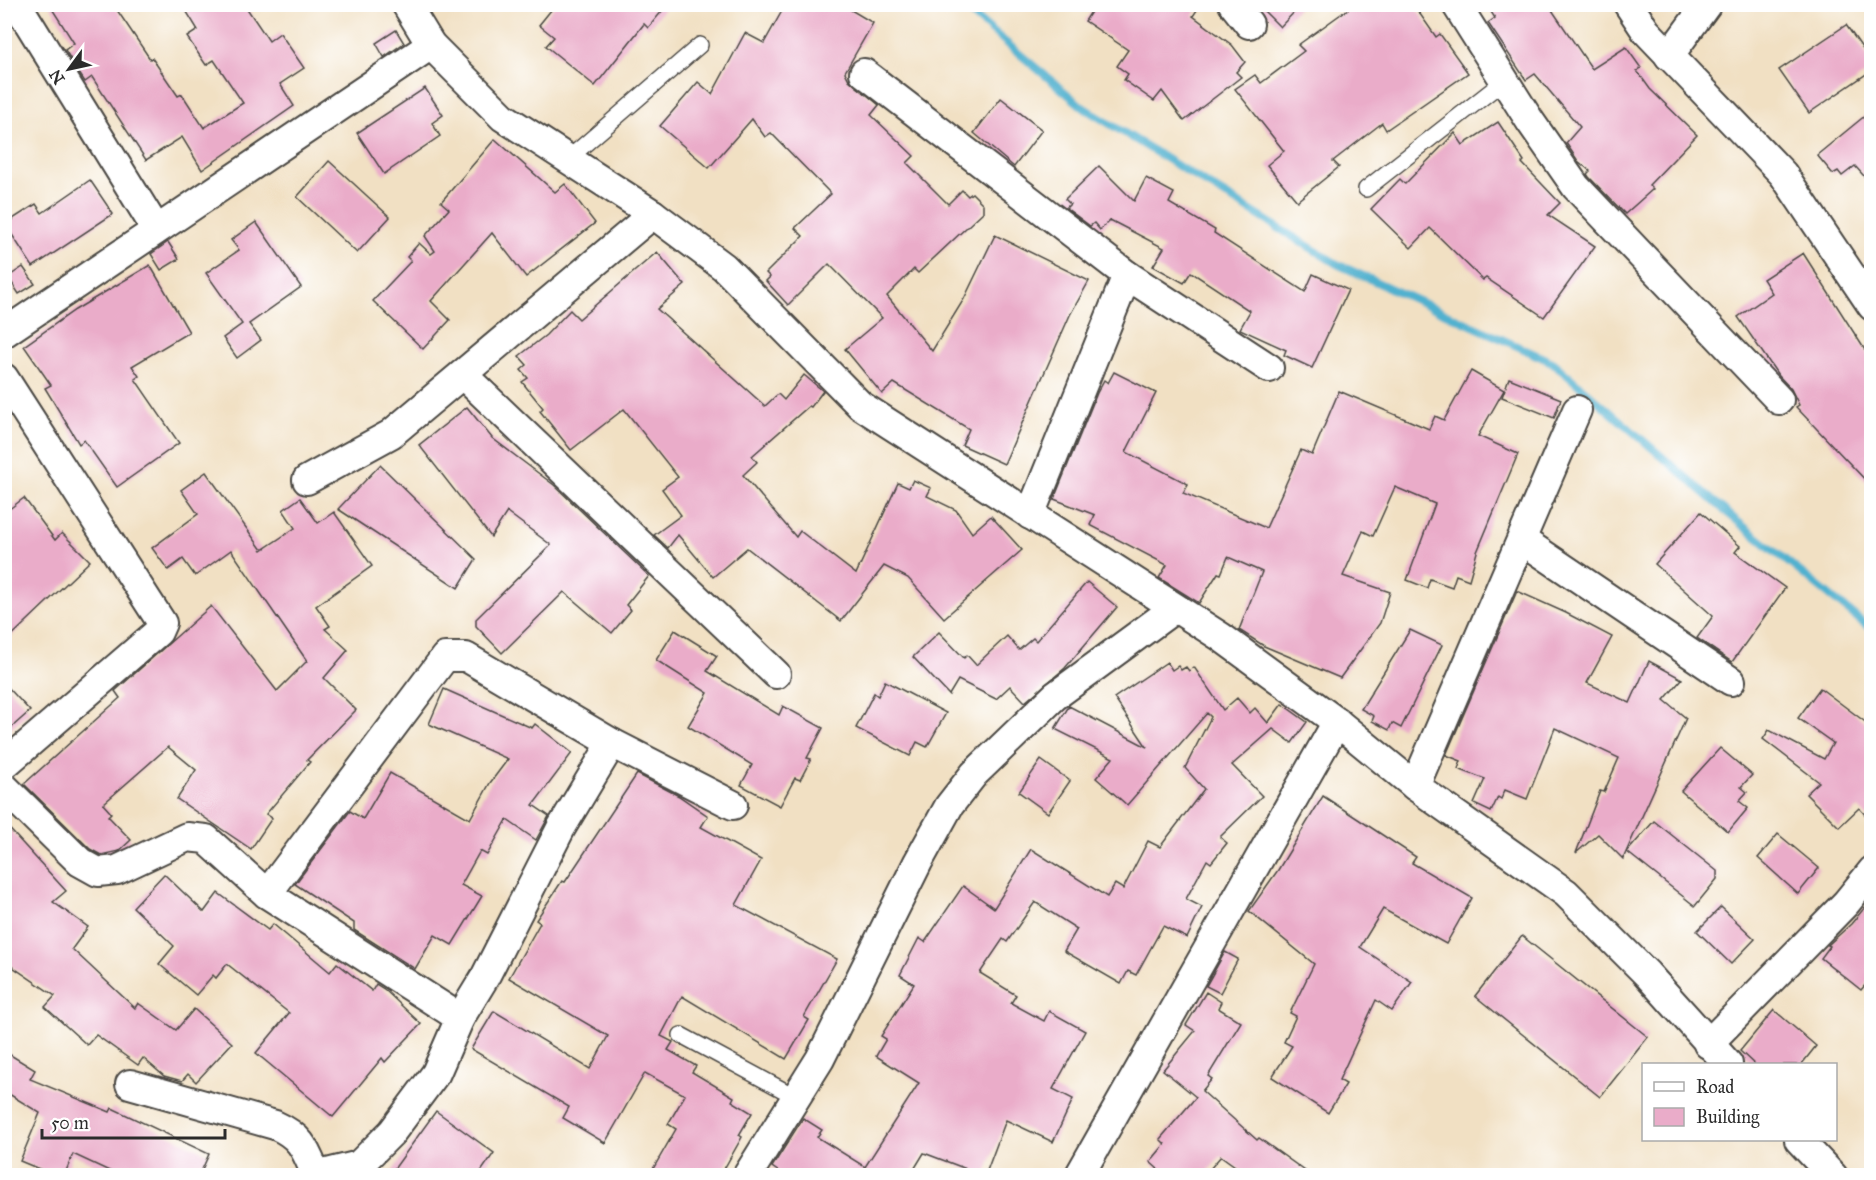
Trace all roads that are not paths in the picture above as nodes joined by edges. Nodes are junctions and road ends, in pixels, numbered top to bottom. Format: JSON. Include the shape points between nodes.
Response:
{"nodes":[{"id":1,"x":17,"y":4,"type":"edge"},
{"id":2,"x":406,"y":4,"type":"edge"},
{"id":3,"x":1456,"y":4,"type":"edge"},
{"id":4,"x":1628,"y":4,"type":"edge"},
{"id":5,"x":1707,"y":4,"type":"edge"},
{"id":6,"x":431,"y":45,"type":"junction"},
{"id":7,"x":700,"y":45,"type":"dead end"},
{"id":8,"x":1669,"y":56,"type":"junction"},
{"id":9,"x":864,"y":73,"type":"dead end"},
{"id":10,"x":1504,"y":80,"type":"junction"},
{"id":11,"x":568,"y":159,"type":"junction"},
{"id":12,"x":1366,"y":189,"type":"dead end"},
{"id":13,"x":653,"y":214,"type":"junction"},
{"id":14,"x":156,"y":229,"type":"junction"},
{"id":15,"x":1127,"y":275,"type":"junction"},
{"id":16,"x":1872,"y":306,"type":"edge"},
{"id":17,"x":4,"y":333,"type":"edge"},
{"id":18,"x":1269,"y":368,"type":"dead end"},
{"id":19,"x":462,"y":375,"type":"junction"},
{"id":20,"x":4,"y":378,"type":"edge"},
{"id":21,"x":1779,"y":400,"type":"dead end"},
{"id":22,"x":1577,"y":410,"type":"dead end"},
{"id":23,"x":307,"y":480,"type":"dead end"},
{"id":24,"x":1030,"y":515,"type":"junction"},
{"id":25,"x":1522,"y":540,"type":"junction"},
{"id":26,"x":1175,"y":608,"type":"junction"},
{"id":27,"x":776,"y":674,"type":"dead end"},
{"id":28,"x":1731,"y":681,"type":"dead end"},
{"id":29,"x":1337,"y":722,"type":"junction"},
{"id":30,"x":612,"y":743,"type":"junction"},
{"id":31,"x":4,"y":765,"type":"edge"},
{"id":32,"x":1415,"y":786,"type":"junction"},
{"id":33,"x":4,"y":787,"type":"edge"},
{"id":34,"x":733,"y":805,"type":"dead end"},
{"id":35,"x":1872,"y":872,"type":"edge"},
{"id":36,"x":267,"y":894,"type":"junction"},
{"id":37,"x":460,"y":1018,"type":"junction"},
{"id":38,"x":681,"y":1035,"type":"dead end"},
{"id":39,"x":1708,"y":1044,"type":"junction"},
{"id":40,"x":1726,"y":1063,"type":"edge"},
{"id":41,"x":130,"y":1084,"type":"dead end"},
{"id":42,"x":796,"y":1097,"type":"junction"},
{"id":43,"x":1800,"y":1141,"type":"edge"},
{"id":44,"x":316,"y":1175,"type":"edge"},
{"id":45,"x":747,"y":1176,"type":"edge"},
{"id":46,"x":1079,"y":1176,"type":"edge"},
{"id":47,"x":1833,"y":1176,"type":"edge"}],
"edges":[{"from":1,"to":14,"type":"street"},
{"from":2,"to":6,"type":"street"},
{"from":3,"to":10,"type":"street"},
{"from":4,"to":8,"type":"street"},
{"from":5,"to":8,"type":"street"},
{"from":6,"to":11,"type":"street","via":[[503,117]]},
{"from":6,"to":14,"type":"street"},
{"from":7,"to":11,"type":"lane"},
{"from":8,"to":16,"type":"street","via":[[1784,174]]},
{"from":9,"to":15,"type":"street"},
{"from":10,"to":12,"type":"lane"},
{"from":10,"to":21,"type":"street","via":[[1576,187]]},
{"from":11,"to":13,"type":"street"},
{"from":13,"to":19,"type":"street"},
{"from":13,"to":24,"type":"street","via":[[724,267],[860,405]]},
{"from":14,"to":17,"type":"street"},
{"from":15,"to":18,"type":"street"},
{"from":15,"to":24,"type":"street"},
{"from":19,"to":23,"type":"street","via":[[391,434]]},
{"from":19,"to":27,"type":"street"},
{"from":20,"to":31,"type":"street","via":[[162,623],[158,632]]},
{"from":22,"to":25,"type":"street"},
{"from":24,"to":26,"type":"street"},
{"from":25,"to":28,"type":"street"},
{"from":25,"to":32,"type":"street"},
{"from":26,"to":29,"type":"street"},
{"from":26,"to":42,"type":"street","via":[[1055,696],[974,774],[950,806],[918,862],[820,1059]]},
{"from":29,"to":32,"type":"street"},
{"from":29,"to":46,"type":"street"},
{"from":30,"to":34,"type":"street"},
{"from":30,"to":36,"type":"street","via":[[466,657],[445,657]]},
{"from":30,"to":37,"type":"street","via":[[561,828]]},
{"from":32,"to":39,"type":"street","via":[[1566,893],[1647,974]]},
{"from":33,"to":36,"type":"street","via":[[90,869],[105,873],[117,870],[175,841],[195,836],[206,839]]},
{"from":35,"to":39,"type":"street"},
{"from":36,"to":37,"type":"street"},
{"from":37,"to":44,"type":"street","via":[[436,1073],[392,1132],[359,1165]]},
{"from":38,"to":42,"type":"lane"},
{"from":39,"to":40,"type":"street"},
{"from":41,"to":44,"type":"street","via":[[290,1132],[302,1143]]},
{"from":42,"to":45,"type":"street"},
{"from":43,"to":47,"type":"street"}]}
